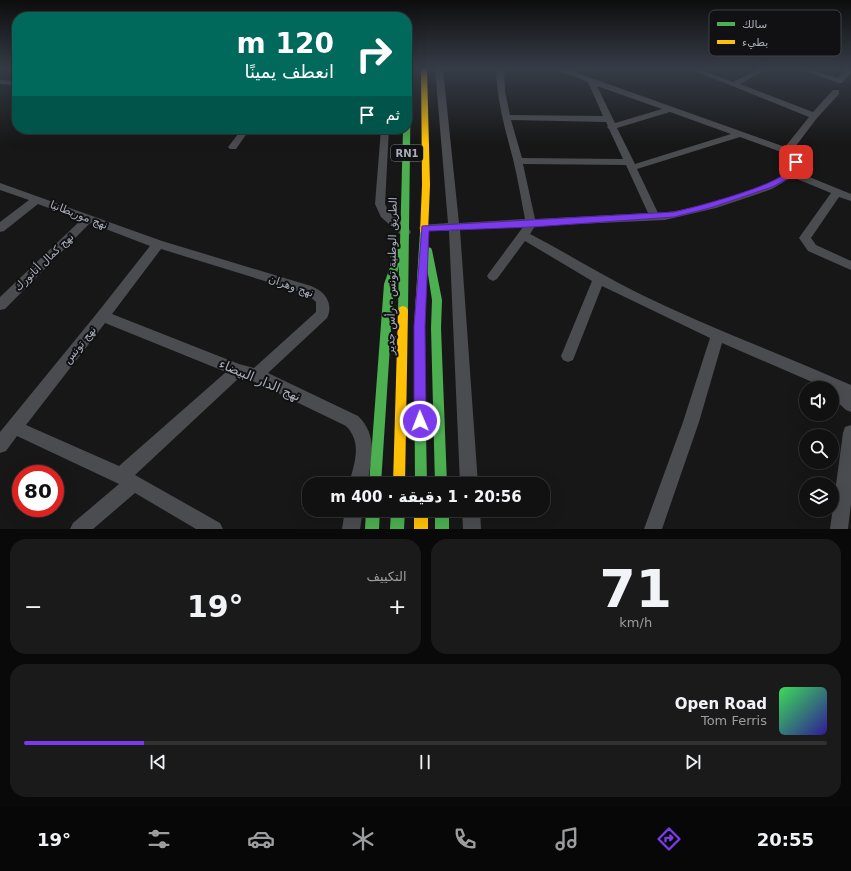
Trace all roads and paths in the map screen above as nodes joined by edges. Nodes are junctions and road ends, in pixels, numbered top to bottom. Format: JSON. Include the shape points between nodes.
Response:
{"nodes":[{"id":1,"x":424,"y":94,"type":"edge"},
{"id":2,"x":441,"y":94,"type":"edge"},
{"id":3,"x":502,"y":94,"type":"edge"},
{"id":4,"x":597,"y":94,"type":"edge"},
{"id":5,"x":626,"y":94,"type":"edge"},
{"id":6,"x":756,"y":94,"type":"edge"},
{"id":7,"x":834,"y":94,"type":"edge"},
{"id":8,"x":672,"y":110,"type":"junction"},
{"id":9,"x":814,"y":116,"type":"junction"},
{"id":10,"x":506,"y":117,"type":"junction"},
{"id":11,"x":610,"y":123,"type":"junction"},
{"id":12,"x":242,"y":134,"type":"edge"},
{"id":13,"x":385,"y":134,"type":"edge"},
{"id":14,"x":407,"y":134,"type":"edge"},
{"id":15,"x":740,"y":134,"type":"junction"},
{"id":16,"x":233,"y":147,"type":"dead end"},
{"id":17,"x":787,"y":151,"type":"junction"},
{"id":18,"x":518,"y":161,"type":"junction"},
{"id":19,"x":630,"y":165,"type":"junction"},
{"id":20,"x":791,"y":173,"type":"junction"},
{"id":21,"x":0,"y":186,"type":"edge"},
{"id":22,"x":837,"y":192,"type":"junction"},
{"id":23,"x":851,"y":198,"type":"edge"},
{"id":24,"x":37,"y":199,"type":"junction"},
{"id":25,"x":655,"y":217,"type":"junction"},
{"id":26,"x":88,"y":219,"type":"junction"},
{"id":27,"x":532,"y":224,"type":"junction"},
{"id":28,"x":454,"y":227,"type":"junction"},
{"id":29,"x":0,"y":228,"type":"edge"},
{"id":30,"x":425,"y":231,"type":"junction"},
{"id":31,"x":405,"y":234,"type":"junction"},
{"id":32,"x":523,"y":235,"type":"junction"},
{"id":33,"x":158,"y":244,"type":"junction"},
{"id":34,"x":851,"y":266,"type":"edge"},
{"id":35,"x":493,"y":276,"type":"dead end"},
{"id":36,"x":599,"y":279,"type":"junction"},
{"id":37,"x":1,"y":302,"type":"edge"},
{"id":38,"x":103,"y":316,"type":"junction"},
{"id":39,"x":718,"y":335,"type":"junction"},
{"id":40,"x":568,"y":356,"type":"dead end"},
{"id":41,"x":238,"y":370,"type":"junction"},
{"id":42,"x":256,"y":375,"type":"junction"},
{"id":43,"x":827,"y":381,"type":"edge"},
{"id":44,"x":839,"y":386,"type":"edge"},
{"id":45,"x":851,"y":392,"type":"edge"},
{"id":46,"x":839,"y":393,"type":"edge"},
{"id":47,"x":851,"y":405,"type":"edge"},
{"id":48,"x":14,"y":427,"type":"junction"},
{"id":49,"x":851,"y":433,"type":"edge"},
{"id":50,"x":0,"y":445,"type":"edge"},
{"id":51,"x":359,"y":477,"type":"edge"},
{"id":52,"x":375,"y":477,"type":"edge"},
{"id":53,"x":398,"y":477,"type":"edge"},
{"id":54,"x":421,"y":477,"type":"edge"},
{"id":55,"x":441,"y":477,"type":"edge"},
{"id":56,"x":470,"y":477,"type":"edge"},
{"id":57,"x":127,"y":479,"type":"junction"},
{"id":58,"x":353,"y":517,"type":"edge"},
{"id":59,"x":373,"y":517,"type":"edge"},
{"id":60,"x":398,"y":517,"type":"edge"},
{"id":61,"x":421,"y":517,"type":"edge"},
{"id":62,"x":442,"y":517,"type":"edge"},
{"id":63,"x":471,"y":517,"type":"edge"},
{"id":64,"x":79,"y":529,"type":"edge"},
{"id":65,"x":214,"y":529,"type":"edge"},
{"id":66,"x":352,"y":529,"type":"edge"},
{"id":67,"x":372,"y":529,"type":"edge"},
{"id":68,"x":397,"y":529,"type":"edge"},
{"id":69,"x":421,"y":529,"type":"edge"},
{"id":70,"x":442,"y":529,"type":"edge"},
{"id":71,"x":472,"y":529,"type":"edge"},
{"id":72,"x":653,"y":529,"type":"edge"},
{"id":73,"x":839,"y":529,"type":"edge"}],
"edges":[{"from":1,"to":30,"type":"main road","number":"RN1"},
{"from":2,"to":28,"type":"street"},
{"from":3,"to":10,"type":"street"},
{"from":4,"to":11,"type":"street"},
{"from":5,"to":8,"type":"street"},
{"from":6,"to":9,"type":"street"},
{"from":7,"to":9,"type":"street"},
{"from":8,"to":11,"type":"street"},
{"from":8,"to":15,"type":"street"},
{"from":9,"to":17,"type":"street"},
{"from":10,"to":11,"type":"street"},
{"from":10,"to":18,"type":"street"},
{"from":11,"to":19,"type":"street"},
{"from":12,"to":16,"type":"street"},
{"from":13,"to":31,"type":"street","via":[[380,204],[385,214]]},
{"from":14,"to":31,"type":"main road","name":"الطريق الوطنية تونس - رأس جدير","number":"RN1"},
{"from":15,"to":17,"type":"street"},
{"from":15,"to":19,"type":"street"},
{"from":17,"to":20,"type":"street","via":[[796,159]]},
{"from":18,"to":19,"type":"street"},
{"from":18,"to":27,"type":"street"},
{"from":19,"to":25,"type":"street"},
{"from":20,"to":22,"type":"street"},
{"from":20,"to":25,"type":"street","via":[[770,185],[722,202]]},
{"from":21,"to":24,"type":"street","name":"نهج موريطانيا"},
{"from":22,"to":23,"type":"street"},
{"from":22,"to":34,"type":"street","via":[[805,238],[812,248]]},
{"from":24,"to":26,"type":"street","name":"نهج موريطانيا"},
{"from":24,"to":29,"type":"street"},
{"from":25,"to":27,"type":"street"},
{"from":26,"to":33,"type":"street","name":"نهج موريطانيا"},
{"from":26,"to":37,"type":"street","name":"نهج كمال أتاتورك"},
{"from":27,"to":28,"type":"street"},
{"from":27,"to":32,"type":"street"},
{"from":28,"to":30,"type":"street"},
{"from":28,"to":56,"type":"street"},
{"from":30,"to":54,"type":"main road","number":"RN1","via":[[419,326]]},
{"from":30,"to":55,"type":"main road","via":[[437,300]]},
{"from":31,"to":52,"type":"main road","via":[[389,284]]},
{"from":31,"to":53,"type":"main road","name":"الطريق الوطنية تونس - رأس جدير","number":"RN1"},
{"from":32,"to":35,"type":"street"},
{"from":32,"to":36,"type":"street"},
{"from":33,"to":38,"type":"street","name":"نهج تونس"},
{"from":33,"to":42,"type":"street","name":"نهج وهران","via":[[311,291],[323,301],[322,314]]},
{"from":36,"to":39,"type":"street"},
{"from":36,"to":40,"type":"street"},
{"from":38,"to":41,"type":"street","name":"نهج الدار البيضاء"},
{"from":38,"to":48,"type":"street","name":"نهج تونس"},
{"from":39,"to":43,"type":"street"},
{"from":39,"to":72,"type":"street","via":[[691,422]]},
{"from":41,"to":42,"type":"street","name":"نهج الدار البيضاء"},
{"from":41,"to":57,"type":"street"},
{"from":42,"to":51,"type":"street","name":"نهج الدار البيضاء","via":[[359,426],[364,441]]},
{"from":44,"to":45,"type":"street"},
{"from":46,"to":47,"type":"street"},
{"from":48,"to":50,"type":"street","name":"نهج تونس"},
{"from":48,"to":57,"type":"street"},
{"from":49,"to":73,"type":"street"},
{"from":57,"to":64,"type":"street"},
{"from":57,"to":65,"type":"street"},
{"from":58,"to":66,"type":"street"},
{"from":59,"to":67,"type":"main road"},
{"from":60,"to":68,"type":"main road"},
{"from":61,"to":69,"type":"main road"},
{"from":62,"to":70,"type":"main road"},
{"from":63,"to":71,"type":"street"}]}
